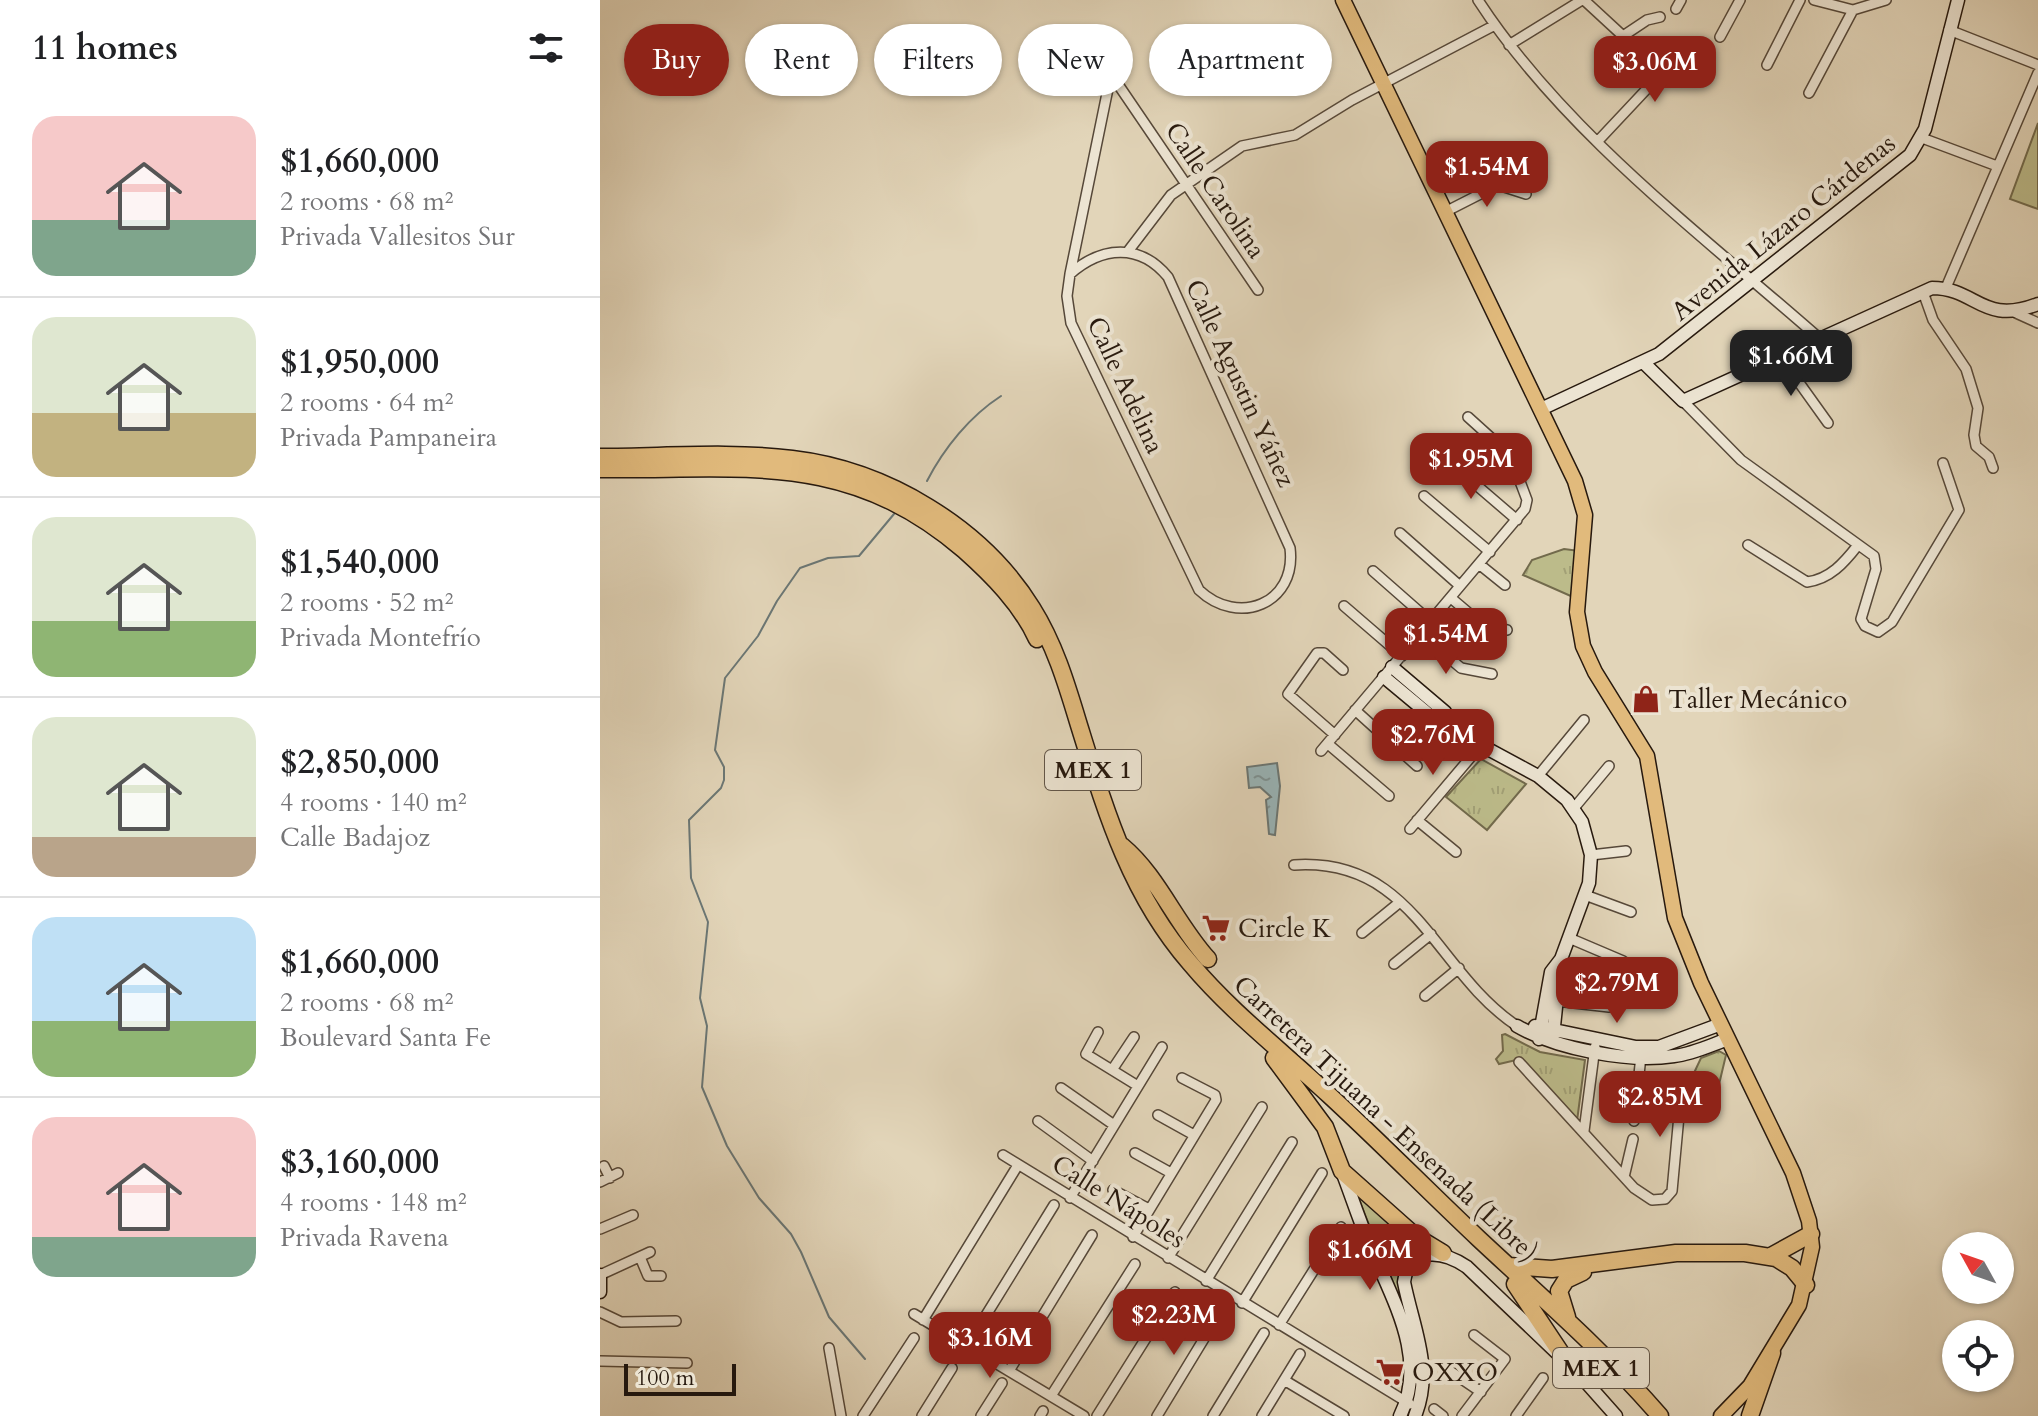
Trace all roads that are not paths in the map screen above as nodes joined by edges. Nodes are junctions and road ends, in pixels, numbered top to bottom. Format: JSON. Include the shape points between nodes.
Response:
{"nodes":[{"id":1,"x":1343,"y":0,"type":"edge"},
{"id":2,"x":1478,"y":0,"type":"edge"},
{"id":3,"x":1583,"y":0,"type":"edge"},
{"id":4,"x":1740,"y":0,"type":"edge"},
{"id":5,"x":1800,"y":0,"type":"edge"},
{"id":6,"x":1814,"y":0,"type":"edge"},
{"id":7,"x":1886,"y":0,"type":"edge"},
{"id":8,"x":1958,"y":0,"type":"edge"},
{"id":9,"x":1832,"y":4,"type":"edge"},
{"id":10,"x":1853,"y":10,"type":"junction"},
{"id":11,"x":1660,"y":17,"type":"dead end"},
{"id":12,"x":1495,"y":25,"type":"junction"},
{"id":13,"x":1949,"y":30,"type":"junction"},
{"id":14,"x":1720,"y":37,"type":"dead end"},
{"id":15,"x":1689,"y":44,"type":"dead end"},
{"id":16,"x":1509,"y":45,"type":"junction"},
{"id":17,"x":1767,"y":65,"type":"dead end"},
{"id":18,"x":2038,"y":65,"type":"edge"},
{"id":19,"x":2038,"y":73,"type":"edge"},
{"id":20,"x":1383,"y":83,"type":"junction"},
{"id":21,"x":1809,"y":93,"type":"dead end"},
{"id":22,"x":1106,"y":96,"type":"edge"},
{"id":23,"x":1126,"y":96,"type":"edge"},
{"id":24,"x":1922,"y":138,"type":"junction"},
{"id":25,"x":1597,"y":142,"type":"junction"},
{"id":26,"x":1997,"y":166,"type":"junction"},
{"id":27,"x":1185,"y":184,"type":"junction"},
{"id":28,"x":1526,"y":194,"type":"dead end"},
{"id":29,"x":1445,"y":212,"type":"junction"},
{"id":30,"x":1129,"y":250,"type":"junction"},
{"id":31,"x":1070,"y":274,"type":"junction"},
{"id":32,"x":1753,"y":280,"type":"junction"},
{"id":33,"x":1258,"y":290,"type":"dead end"},
{"id":34,"x":1945,"y":290,"type":"junction"},
{"id":35,"x":1923,"y":292,"type":"junction"},
{"id":36,"x":2038,"y":304,"type":"edge"},
{"id":37,"x":2016,"y":313,"type":"junction"},
{"id":38,"x":2038,"y":323,"type":"edge"},
{"id":39,"x":1819,"y":338,"type":"junction"},
{"id":40,"x":1780,"y":356,"type":"junction"},
{"id":41,"x":1644,"y":363,"type":"junction"},
{"id":42,"x":1683,"y":401,"type":"junction"},
{"id":43,"x":1541,"y":409,"type":"junction"},
{"id":44,"x":1468,"y":417,"type":"dead end"},
{"id":45,"x":1828,"y":423,"type":"dead end"},
{"id":46,"x":600,"y":457,"type":"edge"},
{"id":47,"x":1446,"y":459,"type":"dead end"},
{"id":48,"x":1943,"y":463,"type":"dead end"},
{"id":49,"x":1993,"y":468,"type":"dead end"},
{"id":50,"x":600,"y":469,"type":"edge"},
{"id":51,"x":1424,"y":496,"type":"dead end"},
{"id":52,"x":1517,"y":520,"type":"junction"},
{"id":53,"x":1400,"y":533,"type":"dead end"},
{"id":54,"x":1748,"y":545,"type":"dead end"},
{"id":55,"x":1858,"y":545,"type":"junction"},
{"id":56,"x":1490,"y":552,"type":"junction"},
{"id":57,"x":1479,"y":564,"type":"junction"},
{"id":58,"x":1373,"y":571,"type":"dead end"},
{"id":59,"x":1505,"y":585,"type":"dead end"},
{"id":60,"x":1460,"y":586,"type":"junction"},
{"id":61,"x":1451,"y":598,"type":"junction"},
{"id":62,"x":1260,"y":605,"type":"joint"},
{"id":63,"x":1344,"y":606,"type":"dead end"},
{"id":64,"x":1431,"y":622,"type":"junction"},
{"id":65,"x":1507,"y":630,"type":"dead end"},
{"id":66,"x":1421,"y":634,"type":"junction"},
{"id":67,"x":1402,"y":656,"type":"junction"},
{"id":68,"x":1343,"y":670,"type":"dead end"},
{"id":69,"x":1388,"y":672,"type":"junction"},
{"id":70,"x":1492,"y":674,"type":"dead end"},
{"id":71,"x":1355,"y":710,"type":"junction"},
{"id":72,"x":1584,"y":720,"type":"dead end"},
{"id":73,"x":1335,"y":735,"type":"junction"},
{"id":74,"x":1481,"y":745,"type":"junction"},
{"id":75,"x":1417,"y":766,"type":"dead end"},
{"id":76,"x":1609,"y":766,"type":"dead end"},
{"id":77,"x":1538,"y":776,"type":"junction"},
{"id":78,"x":1389,"y":796,"type":"dead end"},
{"id":79,"x":1574,"y":808,"type":"junction"},
{"id":80,"x":1417,"y":820,"type":"junction"},
{"id":81,"x":1410,"y":829,"type":"dead end"},
{"id":82,"x":1116,"y":841,"type":"junction"},
{"id":83,"x":1626,"y":851,"type":"dead end"},
{"id":84,"x":1456,"y":852,"type":"dead end"},
{"id":85,"x":1591,"y":855,"type":"junction"},
{"id":86,"x":1294,"y":865,"type":"dead end"},
{"id":87,"x":1585,"y":895,"type":"junction"},
{"id":88,"x":1400,"y":902,"type":"junction"},
{"id":89,"x":1631,"y":912,"type":"dead end"},
{"id":90,"x":1362,"y":933,"type":"dead end"},
{"id":91,"x":1431,"y":934,"type":"junction"},
{"id":92,"x":1569,"y":938,"type":"junction"},
{"id":93,"x":1208,"y":959,"type":"dead end"},
{"id":94,"x":1561,"y":959,"type":"junction"},
{"id":95,"x":1623,"y":961,"type":"dead end"},
{"id":96,"x":1394,"y":964,"type":"dead end"},
{"id":97,"x":1459,"y":968,"type":"junction"},
{"id":98,"x":1425,"y":996,"type":"dead end"},
{"id":99,"x":1556,"y":1001,"type":"junction"},
{"id":100,"x":1609,"y":1007,"type":"dead end"},
{"id":101,"x":1721,"y":1024,"type":"junction"},
{"id":102,"x":1517,"y":1026,"type":"joint"},
{"id":103,"x":1098,"y":1032,"type":"dead end"},
{"id":104,"x":1546,"y":1035,"type":"junction"},
{"id":105,"x":1134,"y":1037,"type":"dead end"},
{"id":106,"x":1728,"y":1039,"type":"junction"},
{"id":107,"x":1595,"y":1046,"type":"junction"},
{"id":108,"x":1162,"y":1047,"type":"dead end"},
{"id":109,"x":1661,"y":1052,"type":"junction"},
{"id":110,"x":1641,"y":1056,"type":"junction"},
{"id":111,"x":1274,"y":1058,"type":"junction"},
{"id":112,"x":1519,"y":1062,"type":"dead end"},
{"id":113,"x":1112,"y":1070,"type":"junction"},
{"id":114,"x":1182,"y":1078,"type":"dead end"},
{"id":115,"x":1138,"y":1086,"type":"junction"},
{"id":116,"x":1061,"y":1088,"type":"dead end"},
{"id":117,"x":1681,"y":1094,"type":"dead end"},
{"id":118,"x":1262,"y":1107,"type":"dead end"},
{"id":119,"x":1158,"y":1115,"type":"dead end"},
{"id":120,"x":1038,"y":1121,"type":"dead end"},
{"id":121,"x":1634,"y":1121,"type":"dead end"},
{"id":122,"x":1114,"y":1125,"type":"junction"},
{"id":123,"x":1584,"y":1131,"type":"junction"},
{"id":124,"x":1194,"y":1135,"type":"junction"},
{"id":125,"x":1633,"y":1139,"type":"dead end"},
{"id":126,"x":1292,"y":1142,"type":"dead end"},
{"id":127,"x":1135,"y":1153,"type":"dead end"},
{"id":128,"x":1003,"y":1155,"type":"dead end"},
{"id":129,"x":1093,"y":1161,"type":"junction"},
{"id":130,"x":1018,"y":1165,"type":"junction"},
{"id":131,"x":604,"y":1166,"type":"dead end"},
{"id":132,"x":1342,"y":1171,"type":"junction"},
{"id":133,"x":1171,"y":1173,"type":"junction"},
{"id":134,"x":1322,"y":1173,"type":"dead end"},
{"id":135,"x":1624,"y":1177,"type":"junction"},
{"id":136,"x":609,"y":1178,"type":"edge"},
{"id":137,"x":1113,"y":1190,"type":"dead end"},
{"id":138,"x":1070,"y":1198,"type":"junction"},
{"id":139,"x":1054,"y":1205,"type":"dead end"},
{"id":140,"x":1149,"y":1209,"type":"junction"},
{"id":141,"x":633,"y":1215,"type":"dead end"},
{"id":142,"x":1341,"y":1227,"type":"dead end"},
{"id":143,"x":600,"y":1229,"type":"edge"},
{"id":144,"x":1811,"y":1234,"type":"junction"},
{"id":145,"x":1092,"y":1235,"type":"dead end"},
{"id":146,"x":1133,"y":1237,"type":"junction"},
{"id":147,"x":650,"y":1252,"type":"dead end"},
{"id":148,"x":1443,"y":1253,"type":"junction"},
{"id":149,"x":1771,"y":1256,"type":"junction"},
{"id":150,"x":640,"y":1257,"type":"junction"},
{"id":151,"x":1168,"y":1258,"type":"junction"},
{"id":152,"x":1135,"y":1264,"type":"dead end"},
{"id":153,"x":1509,"y":1266,"type":"junction"},
{"id":154,"x":1599,"y":1266,"type":"junction"},
{"id":155,"x":600,"y":1275,"type":"edge"},
{"id":156,"x":661,"y":1276,"type":"dead end"},
{"id":157,"x":1206,"y":1281,"type":"junction"},
{"id":158,"x":1515,"y":1284,"type":"junction"},
{"id":159,"x":1806,"y":1285,"type":"junction"},
{"id":160,"x":600,"y":1292,"type":"edge"},
{"id":161,"x":1175,"y":1292,"type":"dead end"},
{"id":162,"x":1242,"y":1303,"type":"junction"},
{"id":163,"x":600,"y":1312,"type":"edge"},
{"id":164,"x":1219,"y":1314,"type":"dead end"},
{"id":165,"x":676,"y":1321,"type":"dead end"},
{"id":166,"x":1279,"y":1325,"type":"junction"},
{"id":167,"x":1410,"y":1326,"type":"junction"},
{"id":168,"x":1572,"y":1327,"type":"junction"},
{"id":169,"x":1264,"y":1333,"type":"dead end"},
{"id":170,"x":1474,"y":1335,"type":"dead end"},
{"id":171,"x":914,"y":1338,"type":"dead end"},
{"id":172,"x":967,"y":1346,"type":"junction"},
{"id":173,"x":829,"y":1348,"type":"dead end"},
{"id":174,"x":1772,"y":1353,"type":"junction"},
{"id":175,"x":1300,"y":1354,"type":"dead end"},
{"id":176,"x":600,"y":1361,"type":"edge"},
{"id":177,"x":1567,"y":1362,"type":"junction"},
{"id":178,"x":687,"y":1363,"type":"dead end"},
{"id":179,"x":952,"y":1368,"type":"dead end"},
{"id":180,"x":1447,"y":1369,"type":"dead end"},
{"id":181,"x":1009,"y":1371,"type":"junction"},
{"id":182,"x":1543,"y":1378,"type":"dead end"},
{"id":183,"x":1284,"y":1380,"type":"junction"},
{"id":184,"x":1002,"y":1383,"type":"dead end"},
{"id":185,"x":1481,"y":1392,"type":"junction"},
{"id":186,"x":1051,"y":1396,"type":"junction"},
{"id":187,"x":1413,"y":1409,"type":"edge"},
{"id":188,"x":841,"y":1416,"type":"edge"},
{"id":189,"x":863,"y":1416,"type":"edge"},
{"id":190,"x":922,"y":1416,"type":"edge"},
{"id":191,"x":981,"y":1416,"type":"edge"},
{"id":192,"x":1084,"y":1416,"type":"edge"},
{"id":193,"x":1097,"y":1416,"type":"edge"},
{"id":194,"x":1157,"y":1416,"type":"edge"},
{"id":195,"x":1213,"y":1416,"type":"edge"},
{"id":196,"x":1262,"y":1416,"type":"edge"},
{"id":197,"x":1344,"y":1416,"type":"edge"},
{"id":198,"x":1400,"y":1416,"type":"edge"},
{"id":199,"x":1462,"y":1416,"type":"edge"},
{"id":200,"x":1516,"y":1416,"type":"edge"},
{"id":201,"x":1616,"y":1416,"type":"edge"},
{"id":202,"x":1648,"y":1416,"type":"edge"},
{"id":203,"x":1660,"y":1416,"type":"edge"},
{"id":204,"x":1721,"y":1416,"type":"edge"},
{"id":205,"x":1750,"y":1416,"type":"edge"}],
"edges":[{"from":1,"to":20,"type":"main road"},
{"from":2,"to":12,"type":"street"},
{"from":3,"to":11,"type":"street","via":[[1623,36]]},
{"from":3,"to":16,"type":"street"},
{"from":4,"to":14,"type":"street"},
{"from":5,"to":17,"type":"street"},
{"from":6,"to":9,"type":"street"},
{"from":7,"to":10,"type":"street"},
{"from":8,"to":13,"type":"street","name":"Avenida Lázaro Cárdenas"},
{"from":9,"to":10,"type":"street"},
{"from":10,"to":21,"type":"street"},
{"from":12,"to":16,"type":"street"},
{"from":12,"to":20,"type":"street"},
{"from":13,"to":18,"type":"street"},
{"from":13,"to":24,"type":"street","name":"Avenida Lázaro Cárdenas"},
{"from":15,"to":25,"type":"street"},
{"from":16,"to":25,"type":"street"},
{"from":19,"to":26,"type":"street"},
{"from":20,"to":27,"type":"street","via":[[1295,135],[1242,146]]},
{"from":20,"to":29,"type":"main road"},
{"from":22,"to":31,"type":"street","name":"Calle Adelina"},
{"from":23,"to":27,"type":"street","name":"Calle Carolina"},
{"from":24,"to":26,"type":"street"},
{"from":24,"to":32,"type":"street","name":"Avenida Lázaro Cárdenas","via":[[1910,155]]},
{"from":25,"to":32,"type":"street"},
{"from":26,"to":34,"type":"street"},
{"from":27,"to":30,"type":"street"},
{"from":27,"to":33,"type":"street","name":"Calle Carolina"},
{"from":28,"to":29,"type":"street","via":[[1498,185]]},
{"from":29,"to":43,"type":"main road"},
{"from":30,"to":31,"type":"street","via":[[1093,259]]},
{"from":30,"to":62,"type":"street","name":"Calle Agustin Yáñez","via":[[1152,261],[1168,277],[1283,528],[1290,571],[1274,596]]},
{"from":31,"to":62,"type":"street","name":"Calle Adelina","via":[[1071,323],[1193,581],[1220,606],[1244,610]]},
{"from":32,"to":39,"type":"street"},
{"from":32,"to":41,"type":"street","name":"Avenida Lázaro Cárdenas"},
{"from":34,"to":35,"type":"street"},
{"from":34,"to":37,"type":"street","via":[[1993,311]]},
{"from":35,"to":39,"type":"street"},
{"from":35,"to":49,"type":"street","via":[[1933,320],[1966,369],[1978,408],[1976,446]]},
{"from":36,"to":37,"type":"street"},
{"from":37,"to":38,"type":"street"},
{"from":39,"to":40,"type":"street"},
{"from":40,"to":42,"type":"street"},
{"from":40,"to":45,"type":"street"},
{"from":41,"to":42,"type":"street"},
{"from":41,"to":43,"type":"street","name":"Avenida Lázaro Cárdenas"},
{"from":42,"to":55,"type":"street","via":[[1741,460]]},
{"from":43,"to":101,"type":"main road","via":[[1585,515],[1577,612],[1583,646],[1647,756],[1675,918]]},
{"from":44,"to":52,"type":"street","via":[[1510,455],[1527,500]]},
{"from":46,"to":82,"type":"highway","name":"Carretera Tijuana - Ensenada (Libre)","number":"MEX 1","via":[[805,461],[884,484],[948,521],[1006,573],[1043,627],[1064,675]]},
{"from":47,"to":52,"type":"street"},
{"from":48,"to":55,"type":"street","via":[[1959,510],[1882,631],[1868,628],[1861,619],[1877,562]]},
{"from":50,"to":111,"type":"highway","name":"Carretera Tijuana - Ensenada (Libre)","number":"MEX 1","via":[[780,469],[822,475],[917,514],[978,563],[1014,602],[1037,640],[1111,853],[1138,909],[1187,975]]},
{"from":51,"to":56,"type":"street"},
{"from":52,"to":56,"type":"street"},
{"from":53,"to":60,"type":"street"},
{"from":54,"to":55,"type":"street","via":[[1807,582],[1838,568]]},
{"from":56,"to":57,"type":"street"},
{"from":57,"to":59,"type":"street"},
{"from":57,"to":60,"type":"street"},
{"from":58,"to":64,"type":"street"},
{"from":60,"to":61,"type":"street"},
{"from":61,"to":64,"type":"street"},
{"from":61,"to":65,"type":"street","via":[[1484,626]]},
{"from":63,"to":67,"type":"street"},
{"from":64,"to":66,"type":"street"},
{"from":66,"to":67,"type":"street"},
{"from":66,"to":70,"type":"street","via":[[1461,668]]},
{"from":67,"to":69,"type":"street"},
{"from":68,"to":73,"type":"street","via":[[1317,653],[1288,694]]},
{"from":69,"to":71,"type":"street"},
{"from":69,"to":74,"type":"street"},
{"from":71,"to":73,"type":"street"},
{"from":71,"to":75,"type":"street"},
{"from":72,"to":77,"type":"street"},
{"from":73,"to":78,"type":"street","via":[[1324,748]]},
{"from":74,"to":77,"type":"street"},
{"from":74,"to":80,"type":"street"},
{"from":76,"to":79,"type":"street"},
{"from":77,"to":79,"type":"street"},
{"from":79,"to":85,"type":"street"},
{"from":80,"to":81,"type":"street"},
{"from":80,"to":84,"type":"street"},
{"from":82,"to":93,"type":"highway","via":[[1137,860]]},
{"from":82,"to":153,"type":"highway","name":"Carretera Tijuana - Ensenada (Libre)","number":"MEX 1","via":[[1158,923],[1199,974]]},
{"from":83,"to":85,"type":"street"},
{"from":85,"to":87,"type":"street"},
{"from":86,"to":88,"type":"street","via":[[1351,870]]},
{"from":87,"to":89,"type":"street"},
{"from":87,"to":92,"type":"street"},
{"from":88,"to":90,"type":"street"},
{"from":88,"to":91,"type":"street"},
{"from":91,"to":96,"type":"street"},
{"from":91,"to":97,"type":"street"},
{"from":92,"to":94,"type":"street"},
{"from":92,"to":95,"type":"street"},
{"from":94,"to":99,"type":"street"},
{"from":94,"to":104,"type":"street","via":[[1551,972]]},
{"from":97,"to":98,"type":"street"},
{"from":97,"to":102,"type":"street"},
{"from":99,"to":100,"type":"street"},
{"from":99,"to":104,"type":"street"},
{"from":101,"to":106,"type":"main road"},
{"from":101,"to":109,"type":"street"},
{"from":102,"to":104,"type":"street"},
{"from":103,"to":113,"type":"street","via":[[1085,1053]]},
{"from":104,"to":107,"type":"street"},
{"from":105,"to":113,"type":"street"},
{"from":106,"to":109,"type":"street"},
{"from":106,"to":144,"type":"main road","via":[[1793,1173]]},
{"from":107,"to":109,"type":"street"},
{"from":107,"to":110,"type":"street"},
{"from":107,"to":123,"type":"street"},
{"from":108,"to":115,"type":"street"},
{"from":109,"to":110,"type":"street"},
{"from":110,"to":121,"type":"street"},
{"from":111,"to":132,"type":"highway","via":[[1325,1127]]},
{"from":111,"to":158,"type":"highway","name":"Carretera Tijuana - Ensenada (Libre)","number":"MEX 1"},
{"from":112,"to":123,"type":"street"},
{"from":113,"to":115,"type":"street"},
{"from":114,"to":124,"type":"street","via":[[1216,1097]]},
{"from":115,"to":122,"type":"street"},
{"from":116,"to":122,"type":"street"},
{"from":117,"to":135,"type":"street","via":[[1672,1191],[1665,1199],[1644,1198]]},
{"from":118,"to":151,"type":"street"},
{"from":119,"to":124,"type":"street"},
{"from":120,"to":129,"type":"street"},
{"from":122,"to":129,"type":"street"},
{"from":123,"to":135,"type":"street"},
{"from":124,"to":133,"type":"street"},
{"from":125,"to":135,"type":"street"},
{"from":126,"to":157,"type":"street"},
{"from":127,"to":133,"type":"street"},
{"from":128,"to":130,"type":"street","name":"Calle Nápoles"},
{"from":129,"to":138,"type":"street"},
{"from":130,"to":138,"type":"street","name":"Calle Nápoles"},
{"from":130,"to":172,"type":"street","via":[[918,1317]]},
{"from":131,"to":136,"type":"street"},
{"from":132,"to":148,"type":"highway","via":[[1415,1236]]},
{"from":132,"to":167,"type":"street"},
{"from":133,"to":140,"type":"street"},
{"from":134,"to":162,"type":"street"},
{"from":137,"to":140,"type":"street"},
{"from":138,"to":146,"type":"street","name":"Calle Nápoles"},
{"from":139,"to":172,"type":"street"},
{"from":140,"to":146,"type":"street"},
{"from":141,"to":143,"type":"street"},
{"from":142,"to":166,"type":"street"},
{"from":144,"to":149,"type":"highway"},
{"from":144,"to":159,"type":"main road"},
{"from":145,"to":181,"type":"street"},
{"from":146,"to":151,"type":"street","name":"Calle Nápoles"},
{"from":147,"to":150,"type":"street"},
{"from":148,"to":167,"type":"street","via":[[1422,1256],[1406,1270]]},
{"from":148,"to":177,"type":"street","via":[[1467,1267]]},
{"from":149,"to":154,"type":"highway","via":[[1676,1253]]},
{"from":149,"to":159,"type":"highway","via":[[1792,1268]]},
{"from":150,"to":155,"type":"street"},
{"from":150,"to":156,"type":"street","via":[[648,1276]]},
{"from":151,"to":157,"type":"street","name":"Calle Nápoles"},
{"from":152,"to":186,"type":"street"},
{"from":153,"to":154,"type":"highway"},
{"from":153,"to":168,"type":"highway","name":"Carretera Tijuana - Ensenada (Libre)","number":"MEX 1"},
{"from":154,"to":168,"type":"highway","via":[[1572,1275],[1559,1291]]},
{"from":155,"to":160,"type":"street"},
{"from":157,"to":162,"type":"street","name":"Calle Nápoles"},
{"from":158,"to":177,"type":"highway"},
{"from":158,"to":202,"type":"highway","name":"Carretera Tijuana - Ensenada (Libre)","number":"MEX 1"},
{"from":159,"to":174,"type":"main road"},
{"from":161,"to":193,"type":"street"},
{"from":162,"to":166,"type":"street","name":"Calle Nápoles"},
{"from":163,"to":165,"type":"street","via":[[615,1321]]},
{"from":164,"to":194,"type":"street"},
{"from":166,"to":187,"type":"street","name":"Calle Nápoles"},
{"from":167,"to":187,"type":"street"},
{"from":168,"to":203,"type":"highway","name":"Carretera Tijuana - Ensenada (Libre)","number":"MEX 1"},
{"from":169,"to":195,"type":"street"},
{"from":170,"to":185,"type":"street","via":[[1505,1359]]},
{"from":171,"to":189,"type":"street"},
{"from":172,"to":181,"type":"street"},
{"from":173,"to":188,"type":"street"},
{"from":174,"to":204,"type":"main road"},
{"from":174,"to":205,"type":"highway"},
{"from":175,"to":183,"type":"street"},
{"from":176,"to":178,"type":"street"},
{"from":177,"to":201,"type":"street"},
{"from":179,"to":190,"type":"street"},
{"from":180,"to":185,"type":"street"},
{"from":181,"to":186,"type":"street"},
{"from":182,"to":200,"type":"street"},
{"from":183,"to":196,"type":"street"},
{"from":183,"to":197,"type":"street"},
{"from":184,"to":191,"type":"street"},
{"from":185,"to":199,"type":"street"},
{"from":186,"to":192,"type":"street"},
{"from":187,"to":198,"type":"street"}]}
